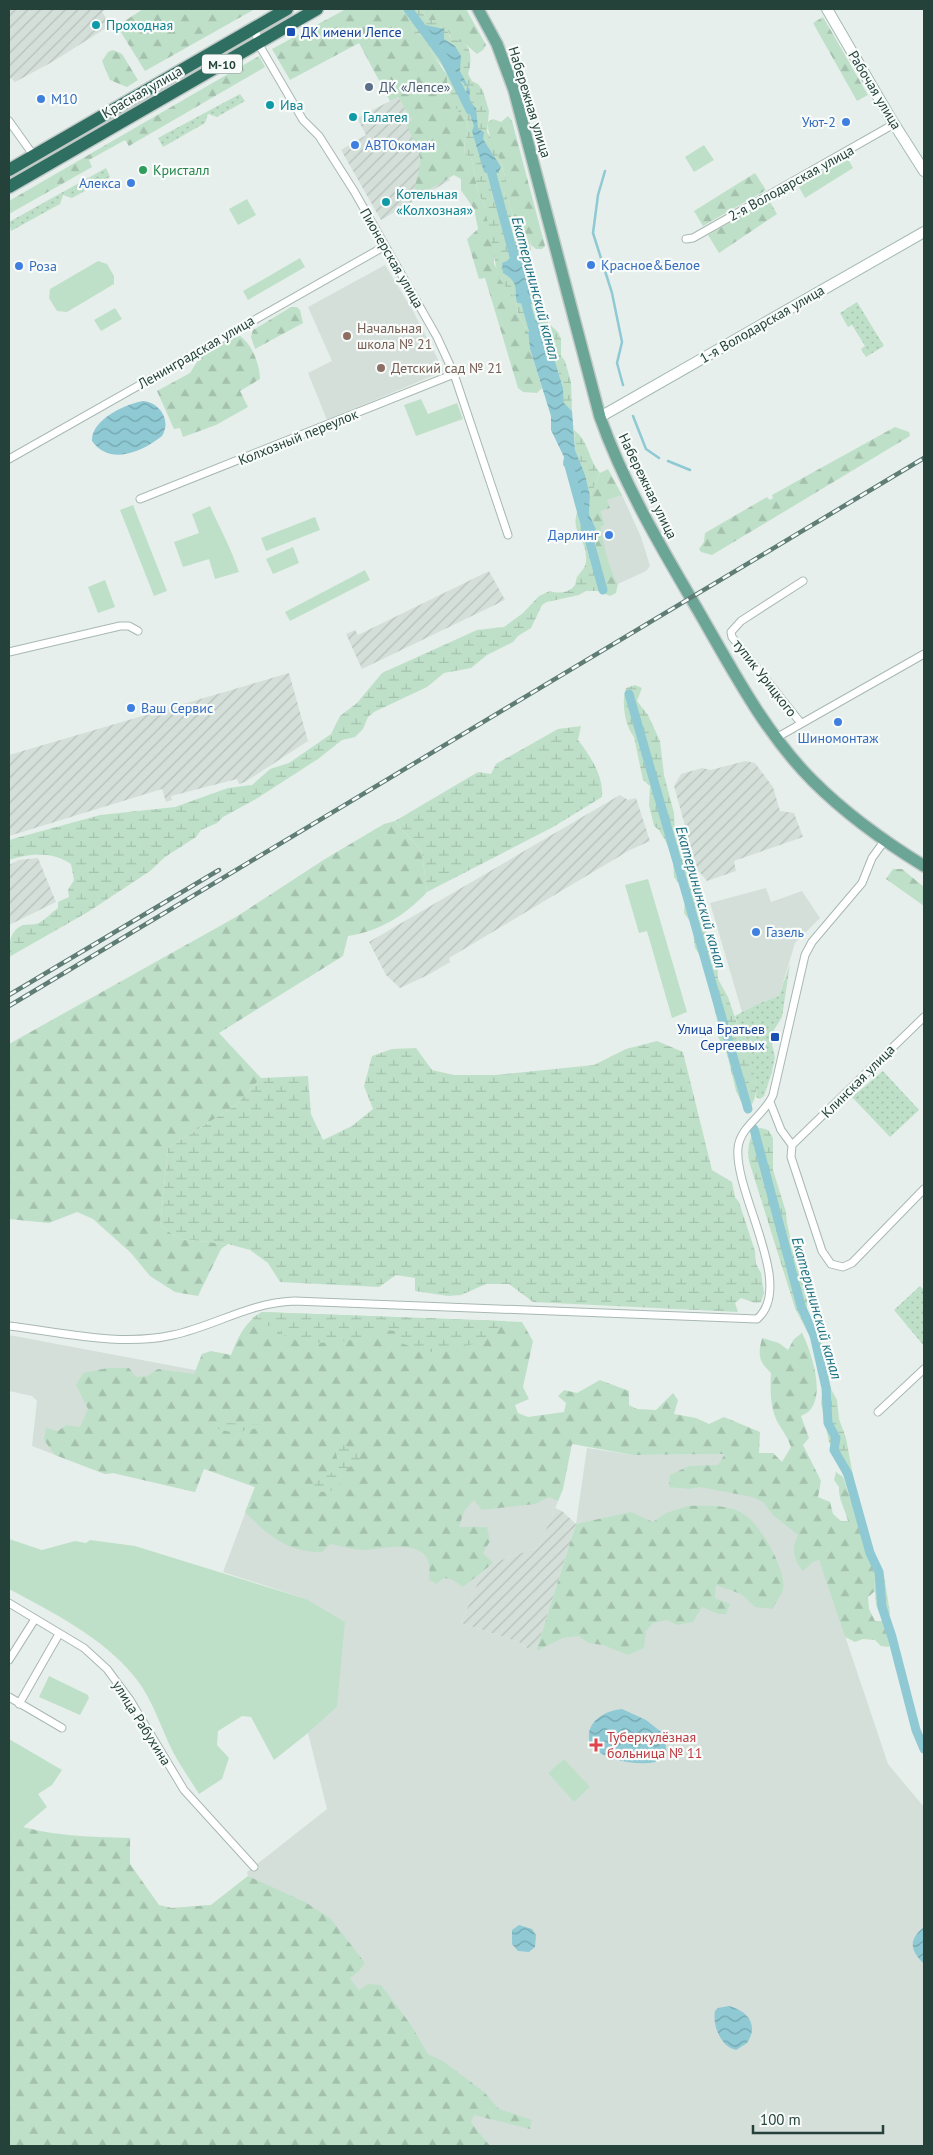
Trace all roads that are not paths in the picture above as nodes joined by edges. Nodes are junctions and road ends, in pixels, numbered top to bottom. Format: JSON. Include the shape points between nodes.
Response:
{"nodes":[{"id":1,"x":287,"y":9,"type":"edge"},
{"id":2,"x":317,"y":9,"type":"edge"},
{"id":3,"x":478,"y":9,"type":"edge"},
{"id":4,"x":827,"y":9,"type":"edge"},
{"id":5,"x":255,"y":27,"type":"junction"},
{"id":6,"x":258,"y":43,"type":"junction"},
{"id":7,"x":9,"y":121,"type":"edge"},
{"id":8,"x":894,"y":124,"type":"junction"},
{"id":9,"x":34,"y":156,"type":"junction"},
{"id":10,"x":9,"y":170,"type":"edge"},
{"id":11,"x":924,"y":170,"type":"edge"},
{"id":12,"x":9,"y":187,"type":"edge"},
{"id":13,"x":924,"y":232,"type":"edge"},
{"id":14,"x":686,"y":239,"type":"dead end"},
{"id":15,"x":385,"y":246,"type":"junction"},
{"id":16,"x":454,"y":374,"type":"junction"},
{"id":17,"x":600,"y":417,"type":"junction"},
{"id":18,"x":9,"y":459,"type":"edge"},
{"id":19,"x":140,"y":499,"type":"dead end"},
{"id":20,"x":508,"y":535,"type":"dead end"},
{"id":21,"x":803,"y":581,"type":"dead end"},
{"id":22,"x":138,"y":631,"type":"dead end"},
{"id":23,"x":9,"y":652,"type":"edge"},
{"id":24,"x":924,"y":654,"type":"edge"},
{"id":25,"x":800,"y":722,"type":"junction"},
{"id":26,"x":776,"y":738,"type":"junction"},
{"id":27,"x":885,"y":840,"type":"junction"},
{"id":28,"x":924,"y":866,"type":"edge"},
{"id":29,"x":924,"y":1017,"type":"edge"},
{"id":30,"x":770,"y":1102,"type":"junction"},
{"id":31,"x":792,"y":1145,"type":"junction"},
{"id":32,"x":924,"y":1189,"type":"edge"},
{"id":33,"x":9,"y":1326,"type":"edge"},
{"id":34,"x":924,"y":1369,"type":"edge"},
{"id":35,"x":878,"y":1412,"type":"dead end"},
{"id":36,"x":9,"y":1603,"type":"edge"},
{"id":37,"x":34,"y":1619,"type":"junction"},
{"id":38,"x":59,"y":1634,"type":"junction"},
{"id":39,"x":9,"y":1660,"type":"edge"},
{"id":40,"x":9,"y":1697,"type":"edge"},
{"id":41,"x":20,"y":1704,"type":"junction"},
{"id":42,"x":62,"y":1728,"type":"dead end"},
{"id":43,"x":254,"y":1867,"type":"dead end"}],
"edges":[{"from":1,"to":5,"type":"highway","name":"Красная улица","number":"М-10"},
{"from":2,"to":6,"type":"highway","name":"Красная улица","number":"М-10"},
{"from":3,"to":17,"type":"main road","name":"Набережная улица","via":[[497,44],[514,90]]},
{"from":4,"to":8,"type":"street","name":"Рабочая улица"},
{"from":5,"to":6,"type":"street","name":"Пионерская улица"},
{"from":5,"to":9,"type":"highway","name":"Красная улица","number":"М-10"},
{"from":6,"to":12,"type":"highway","name":"Красная улица","number":"М-10"},
{"from":6,"to":15,"type":"street","name":"Пионерская улица","via":[[303,120],[327,148]]},
{"from":7,"to":9,"type":"street"},
{"from":8,"to":11,"type":"street","name":"Рабочая улица"},
{"from":8,"to":14,"type":"street","name":"2-я Володарская улица","via":[[693,238]]},
{"from":9,"to":10,"type":"highway","name":"Красная улица","number":"М-10"},
{"from":13,"to":17,"type":"street","name":"1-я Володарская улица"},
{"from":15,"to":16,"type":"street","name":"Пионерская улица"},
{"from":15,"to":18,"type":"street","name":"Ленинградская улица"},
{"from":16,"to":19,"type":"street","name":"Колхозный переулок"},
{"from":16,"to":20,"type":"street","name":"Пионерская улица"},
{"from":17,"to":26,"type":"main road","name":"Набережная улица","via":[[616,460],[652,532]]},
{"from":21,"to":25,"type":"street","name":"тупик Урицкого","via":[[741,621],[731,632]]},
{"from":22,"to":23,"type":"street","via":[[120,626]]},
{"from":24,"to":25,"type":"street"},
{"from":25,"to":26,"type":"street"},
{"from":26,"to":27,"type":"main road","name":"Набережная улица","via":[[829,796]]},
{"from":27,"to":28,"type":"main road","name":"Набережная улица"},
{"from":27,"to":30,"type":"street","via":[[872,858],[862,883],[804,955]]},
{"from":29,"to":31,"type":"street","name":"Клинская улица"},
{"from":30,"to":31,"type":"street","via":[[781,1130]]},
{"from":30,"to":33,"type":"street","via":[[740,1138],[738,1147],[740,1171],[771,1281],[769,1304],[757,1319],[294,1301],[260,1304],[186,1331],[150,1338],[104,1337]]},
{"from":31,"to":32,"type":"street","via":[[791,1157],[822,1251],[835,1266],[852,1263]]},
{"from":34,"to":35,"type":"street"},
{"from":36,"to":37,"type":"street","name":"улица Рабухина"},
{"from":37,"to":38,"type":"street","name":"улица Рабухина"},
{"from":37,"to":39,"type":"street"},
{"from":38,"to":41,"type":"street"},
{"from":38,"to":43,"type":"street","name":"улица Рабухина","via":[[84,1648],[107,1669],[130,1700],[184,1790]]},
{"from":40,"to":41,"type":"street"},
{"from":41,"to":42,"type":"street"}]}
